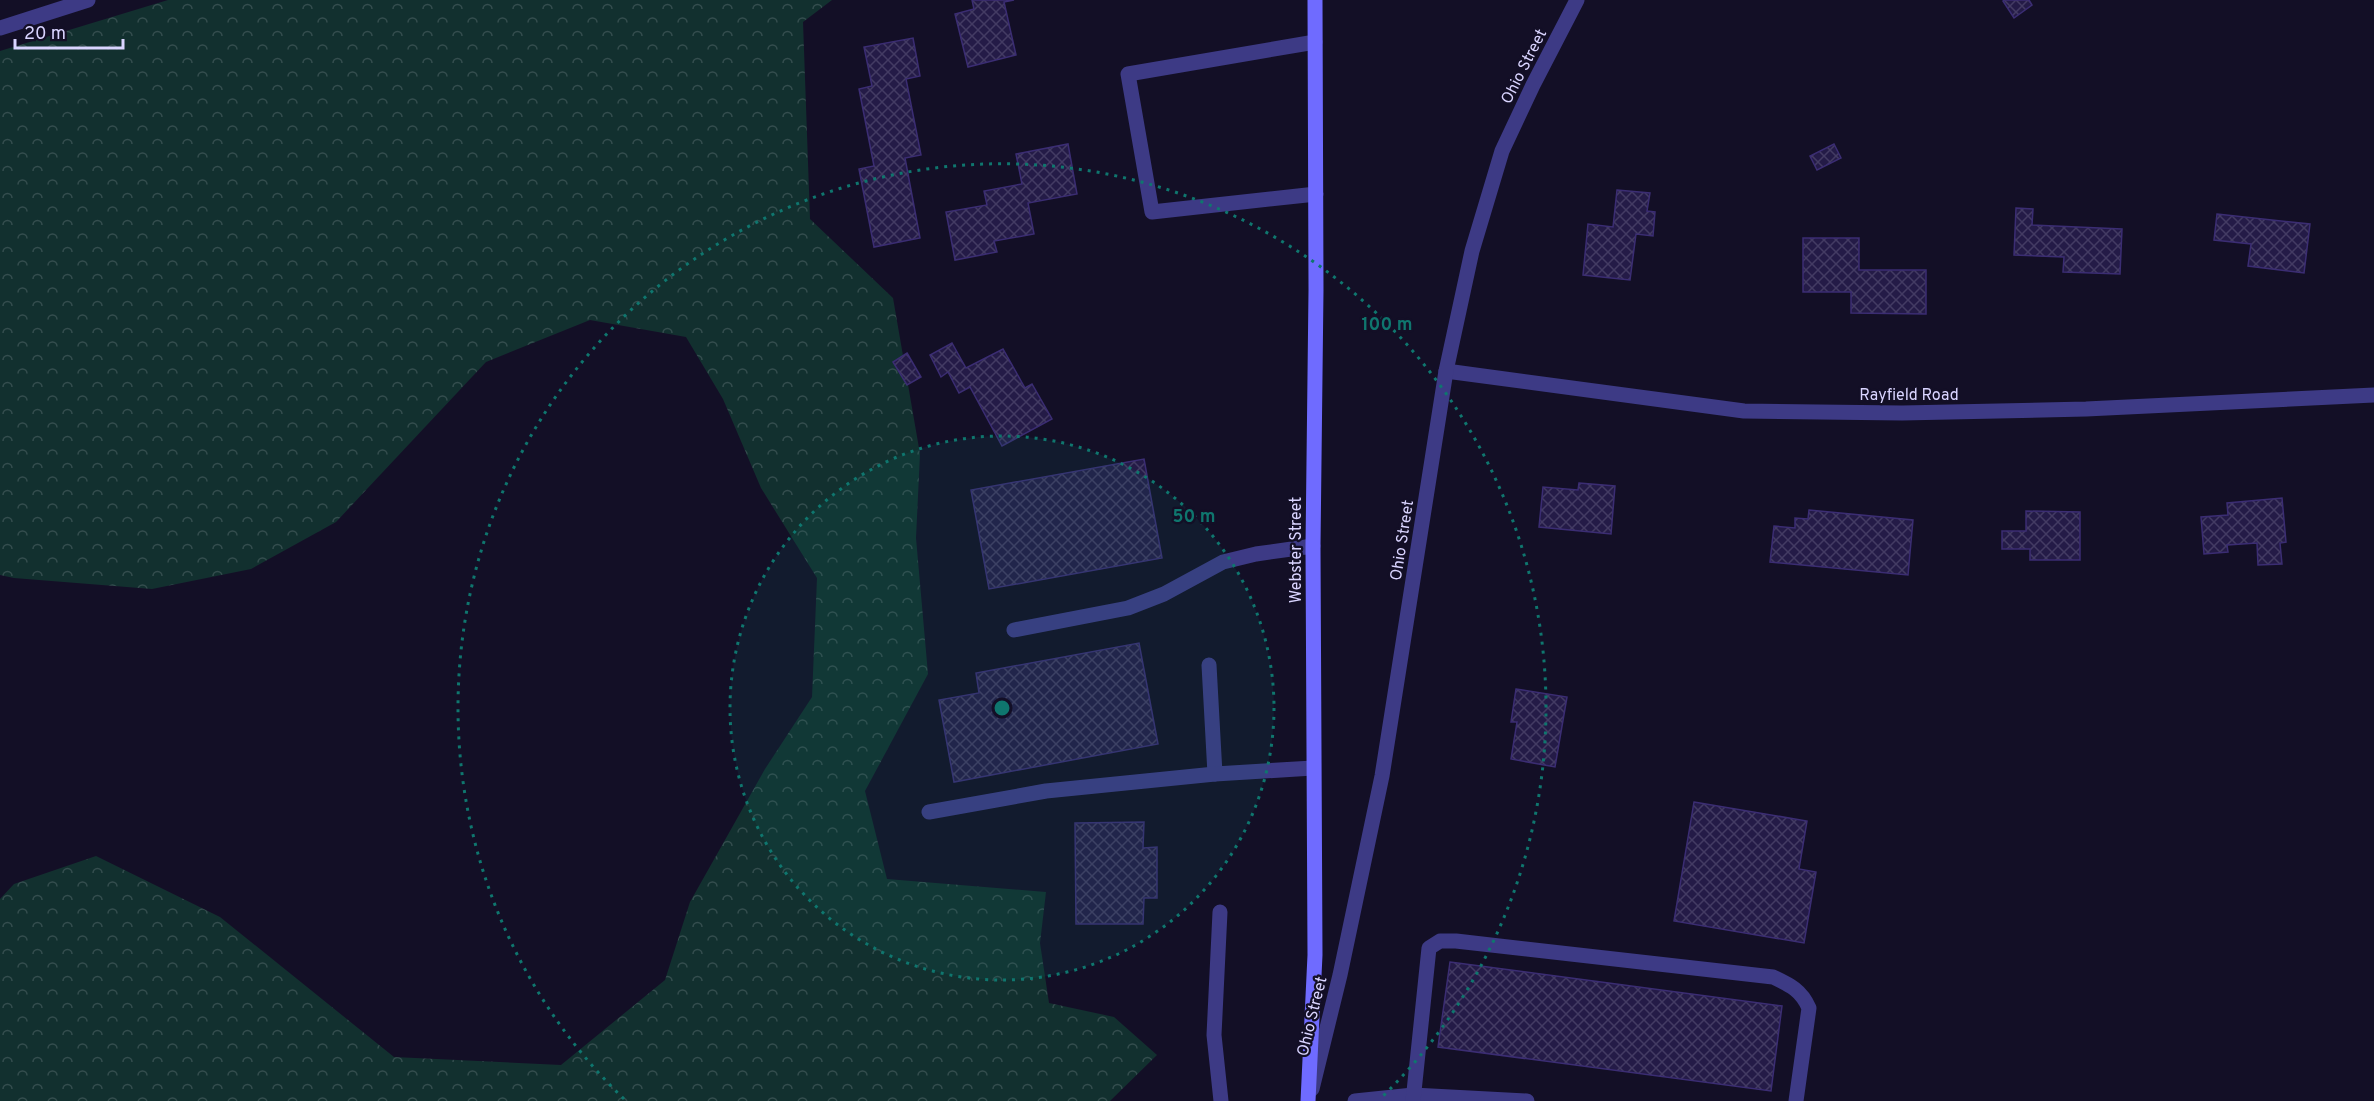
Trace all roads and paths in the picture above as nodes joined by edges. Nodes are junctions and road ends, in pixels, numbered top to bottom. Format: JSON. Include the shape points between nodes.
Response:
{"nodes":[{"id":1,"x":88,"y":0,"type":"edge"},
{"id":2,"x":1315,"y":0,"type":"edge"},
{"id":3,"x":1578,"y":0,"type":"edge"},
{"id":4,"x":0,"y":28,"type":"edge"},
{"id":5,"x":1315,"y":42,"type":"junction"},
{"id":6,"x":1316,"y":194,"type":"junction"},
{"id":7,"x":1446,"y":371,"type":"junction"},
{"id":8,"x":2374,"y":395,"type":"edge"},
{"id":9,"x":1313,"y":546,"type":"junction"},
{"id":10,"x":1014,"y":630,"type":"dead end"},
{"id":11,"x":1209,"y":664,"type":"dead end"},
{"id":12,"x":1313,"y":768,"type":"junction"},
{"id":13,"x":1215,"y":774,"type":"junction"},
{"id":14,"x":929,"y":812,"type":"dead end"},
{"id":15,"x":1220,"y":912,"type":"dead end"},
{"id":16,"x":1413,"y":1098,"type":"edge"},
{"id":17,"x":1221,"y":1101,"type":"edge"},
{"id":18,"x":1309,"y":1101,"type":"edge"},
{"id":19,"x":1355,"y":1101,"type":"edge"},
{"id":20,"x":1527,"y":1101,"type":"edge"},
{"id":21,"x":1796,"y":1101,"type":"edge"}],
"edges":[{"from":1,"to":4,"type":"street"},
{"from":2,"to":5,"type":"street","name":"Webster Street"},
{"from":3,"to":7,"type":"street","name":"Ohio Street","via":[[1503,151],[1472,251]]},
{"from":5,"to":6,"type":"street","name":"Webster Street"},
{"from":5,"to":6,"type":"street","via":[[1128,74],[1152,212]]},
{"from":6,"to":9,"type":"street","name":"Webster Street"},
{"from":7,"to":8,"type":"street","name":"Rayfield Road","via":[[1744,411],[2063,410]]},
{"from":7,"to":18,"type":"street","name":"Ohio Street","via":[[1382,776]]},
{"from":9,"to":10,"type":"street","via":[[1223,562],[1164,594],[1128,608]]},
{"from":9,"to":12,"type":"street","name":"Webster Street"},
{"from":11,"to":13,"type":"street"},
{"from":12,"to":13,"type":"street"},
{"from":12,"to":18,"type":"street","name":"Webster Street","via":[[1315,955]]},
{"from":13,"to":14,"type":"street","via":[[1046,791]]},
{"from":15,"to":17,"type":"street","via":[[1214,1035]]},
{"from":16,"to":19,"type":"street"},
{"from":16,"to":20,"type":"street"},
{"from":16,"to":21,"type":"street","via":[[1429,948],[1440,941],[1456,941],[1773,977],[1793,986],[1809,1008]]}]}
